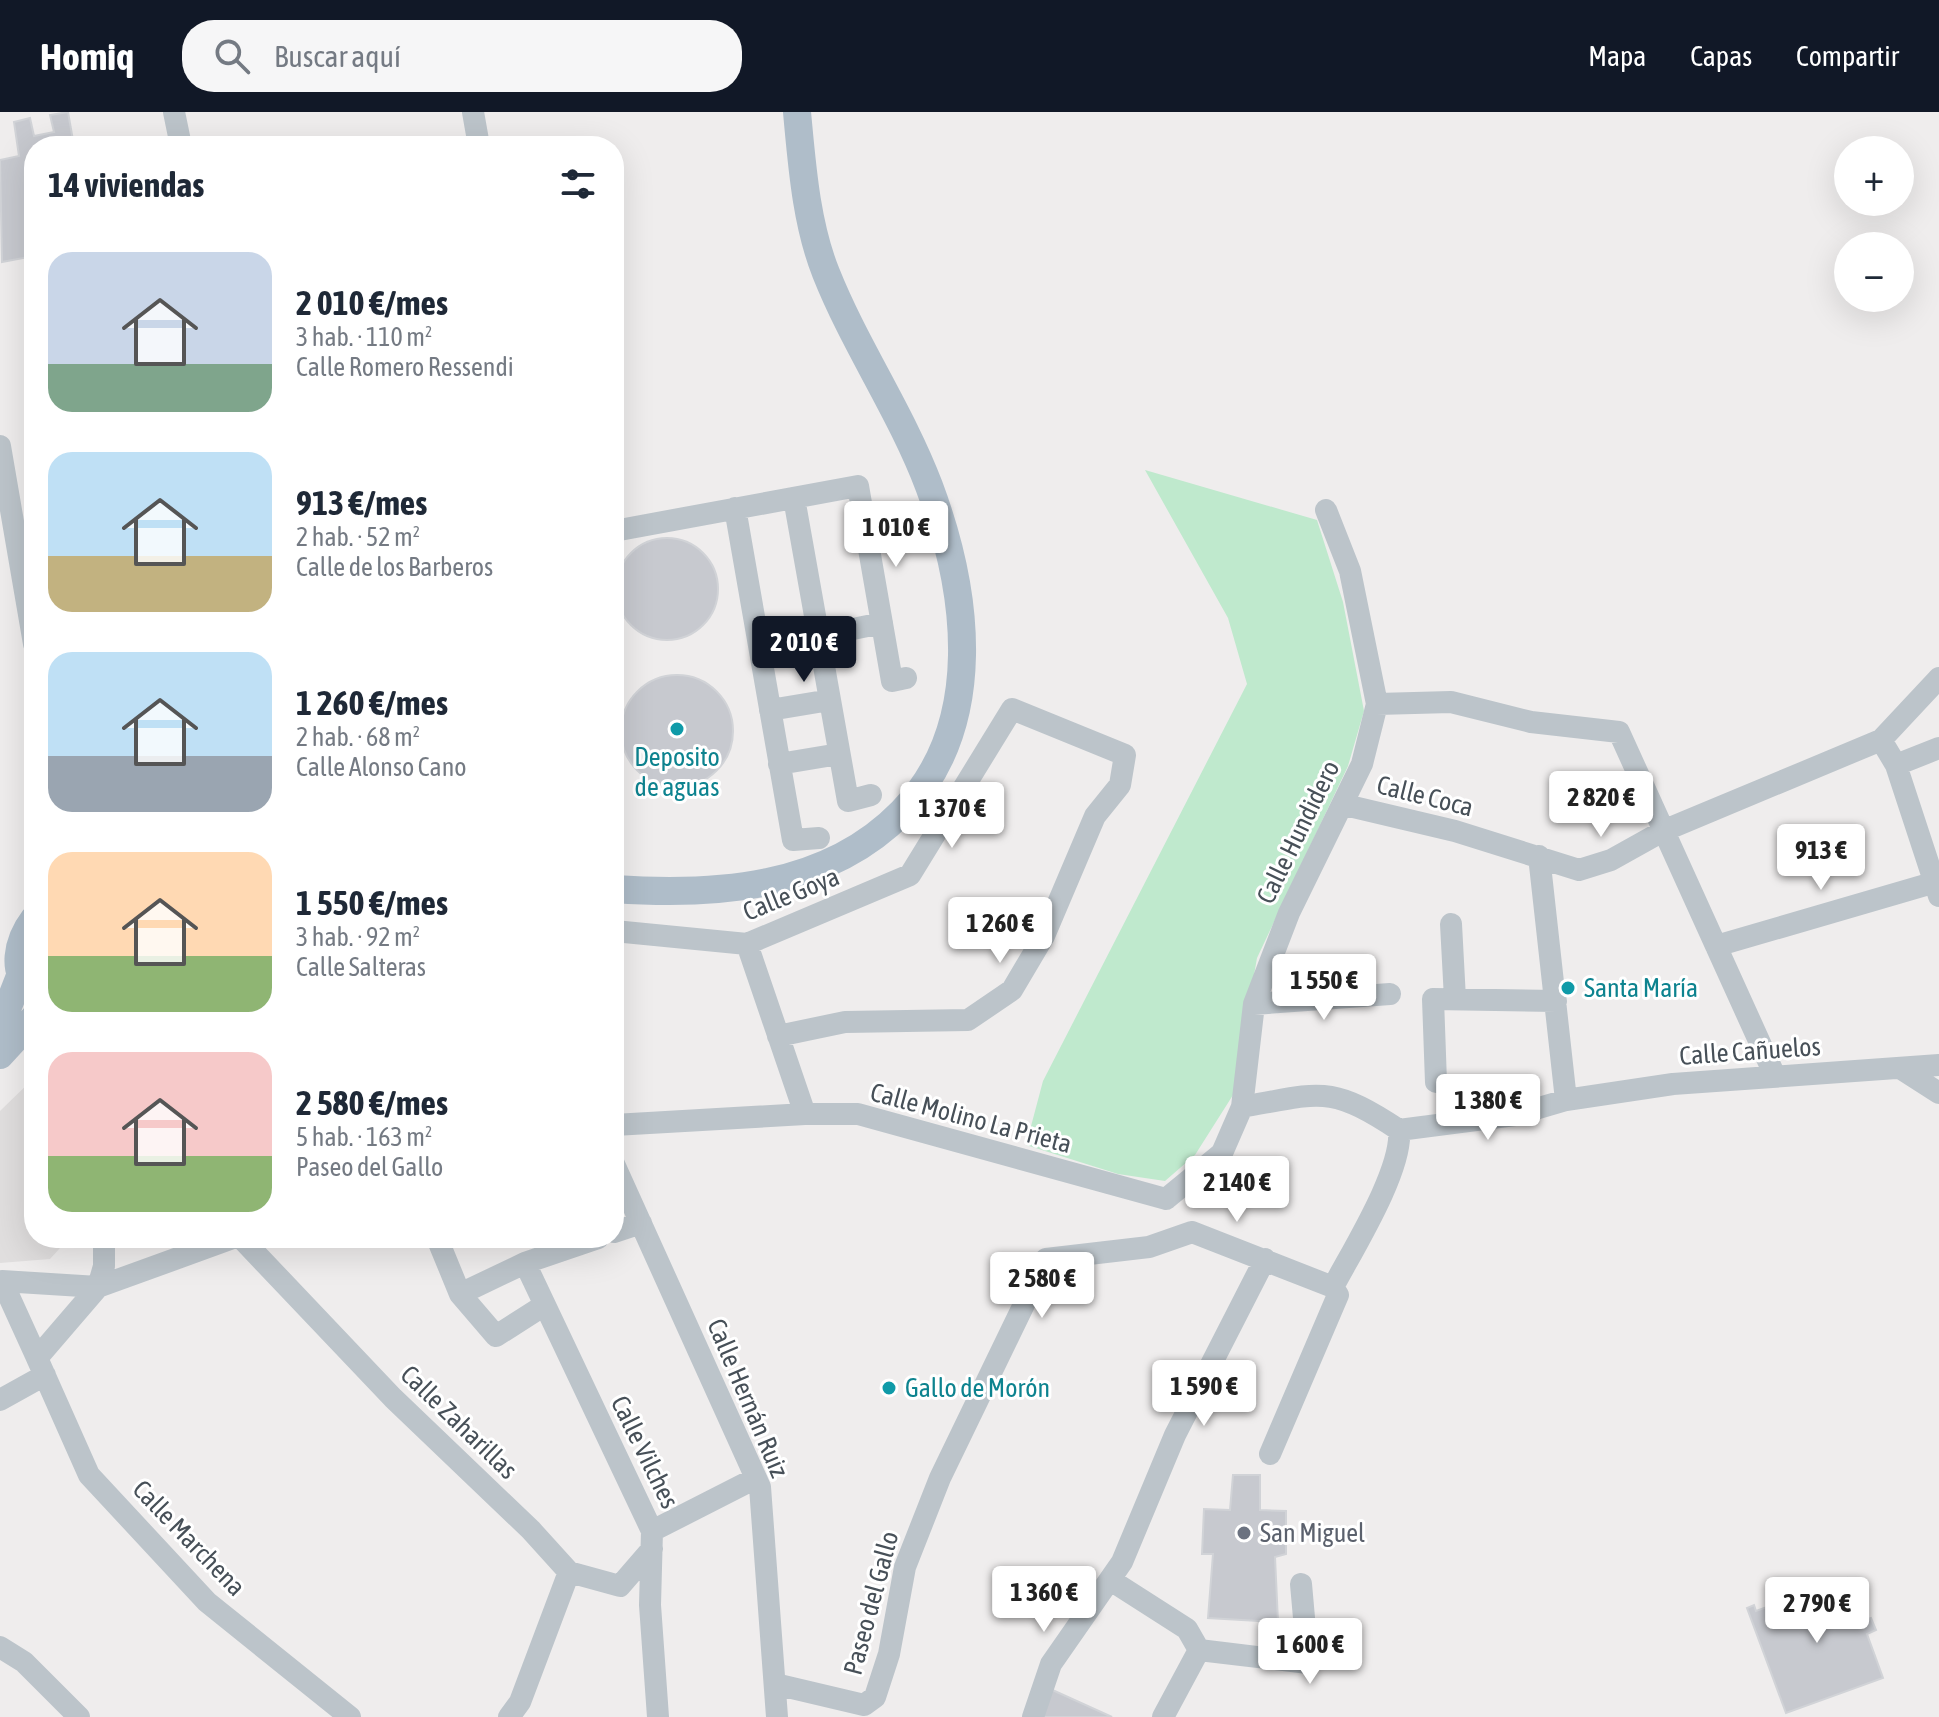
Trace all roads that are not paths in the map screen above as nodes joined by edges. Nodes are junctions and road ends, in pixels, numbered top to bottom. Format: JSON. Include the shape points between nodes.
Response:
{"nodes":[{"id":1,"x":174,"y":112,"type":"edge"},
{"id":2,"x":473,"y":112,"type":"edge"},
{"id":3,"x":797,"y":112,"type":"edge"},
{"id":4,"x":179,"y":136,"type":"edge"},
{"id":5,"x":477,"y":136,"type":"edge"},
{"id":6,"x":0,"y":446,"type":"edge"},
{"id":7,"x":794,"y":498,"type":"junction"},
{"id":8,"x":735,"y":508,"type":"junction"},
{"id":9,"x":1326,"y":510,"type":"dead end"},
{"id":10,"x":624,"y":529,"type":"edge"},
{"id":11,"x":24,"y":586,"type":"edge"},
{"id":12,"x":882,"y":623,"type":"junction"},
{"id":13,"x":819,"y":636,"type":"junction"},
{"id":14,"x":906,"y":678,"type":"dead end"},
{"id":15,"x":1939,"y":678,"type":"edge"},
{"id":16,"x":830,"y":700,"type":"junction"},
{"id":17,"x":1377,"y":704,"type":"junction"},
{"id":18,"x":770,"y":710,"type":"junction"},
{"id":19,"x":1881,"y":740,"type":"junction"},
{"id":20,"x":1939,"y":748,"type":"edge"},
{"id":21,"x":839,"y":754,"type":"junction"},
{"id":22,"x":779,"y":764,"type":"junction"},
{"id":23,"x":1896,"y":765,"type":"junction"},
{"id":24,"x":871,"y":795,"type":"dead end"},
{"id":25,"x":1345,"y":805,"type":"junction"},
{"id":26,"x":1663,"y":831,"type":"junction"},
{"id":27,"x":819,"y":838,"type":"dead end"},
{"id":28,"x":1539,"y":856,"type":"junction"},
{"id":29,"x":1937,"y":887,"type":"edge"},
{"id":30,"x":624,"y":890,"type":"edge"},
{"id":31,"x":1451,"y":924,"type":"dead end"},
{"id":32,"x":624,"y":932,"type":"edge"},
{"id":33,"x":24,"y":935,"type":"edge"},
{"id":34,"x":747,"y":944,"type":"junction"},
{"id":35,"x":1716,"y":946,"type":"junction"},
{"id":36,"x":24,"y":969,"type":"edge"},
{"id":37,"x":24,"y":989,"type":"edge"},
{"id":38,"x":1390,"y":994,"type":"dead end"},
{"id":39,"x":1455,"y":999,"type":"junction"},
{"id":40,"x":1556,"y":1001,"type":"junction"},
{"id":41,"x":1254,"y":1004,"type":"junction"},
{"id":42,"x":0,"y":1027,"type":"edge"},
{"id":43,"x":24,"y":1029,"type":"edge"},
{"id":44,"x":778,"y":1036,"type":"junction"},
{"id":45,"x":24,"y":1045,"type":"edge"},
{"id":46,"x":0,"y":1055,"type":"edge"},
{"id":47,"x":1939,"y":1065,"type":"edge"},
{"id":48,"x":1900,"y":1068,"type":"junction"},
{"id":49,"x":1775,"y":1076,"type":"junction"},
{"id":50,"x":1436,"y":1082,"type":"dead end"},
{"id":51,"x":1939,"y":1093,"type":"edge"},
{"id":52,"x":1566,"y":1100,"type":"junction"},
{"id":53,"x":1242,"y":1107,"type":"junction"},
{"id":54,"x":805,"y":1114,"type":"junction"},
{"id":55,"x":624,"y":1124,"type":"edge"},
{"id":56,"x":1399,"y":1130,"type":"junction"},
{"id":57,"x":624,"y":1186,"type":"edge"},
{"id":58,"x":1166,"y":1199,"type":"junction"},
{"id":59,"x":641,"y":1223,"type":"junction"},
{"id":60,"x":624,"y":1229,"type":"edge"},
{"id":61,"x":1192,"y":1232,"type":"junction"},
{"id":62,"x":104,"y":1248,"type":"edge"},
{"id":63,"x":205,"y":1248,"type":"edge"},
{"id":64,"x":250,"y":1248,"type":"edge"},
{"id":65,"x":441,"y":1248,"type":"edge"},
{"id":66,"x":569,"y":1248,"type":"edge"},
{"id":67,"x":1265,"y":1259,"type":"junction"},
{"id":68,"x":525,"y":1263,"type":"junction"},
{"id":69,"x":1,"y":1281,"type":"edge"},
{"id":70,"x":98,"y":1287,"type":"junction"},
{"id":71,"x":1333,"y":1287,"type":"junction"},
{"id":72,"x":460,"y":1294,"type":"junction"},
{"id":73,"x":546,"y":1311,"type":"junction"},
{"id":74,"x":41,"y":1366,"type":"junction"},
{"id":75,"x":0,"y":1400,"type":"edge"},
{"id":76,"x":1270,"y":1454,"type":"dead end"},
{"id":77,"x":756,"y":1478,"type":"junction"},
{"id":78,"x":652,"y":1540,"type":"junction"},
{"id":79,"x":569,"y":1572,"type":"junction"},
{"id":80,"x":1112,"y":1581,"type":"junction"},
{"id":81,"x":1301,"y":1584,"type":"dead end"},
{"id":82,"x":0,"y":1647,"type":"edge"},
{"id":83,"x":1199,"y":1650,"type":"junction"},
{"id":84,"x":775,"y":1684,"type":"junction"},
{"id":85,"x":79,"y":1717,"type":"edge"},
{"id":86,"x":350,"y":1717,"type":"edge"},
{"id":87,"x":509,"y":1717,"type":"edge"},
{"id":88,"x":658,"y":1717,"type":"edge"},
{"id":89,"x":777,"y":1717,"type":"edge"},
{"id":90,"x":1033,"y":1717,"type":"edge"},
{"id":91,"x":1163,"y":1717,"type":"edge"}],
"edges":[{"from":1,"to":4,"type":"street"},
{"from":2,"to":5,"type":"street"},
{"from":3,"to":30,"type":"main road","via":[[805,191],[825,270],[909,440],[945,533],[961,629],[957,713],[930,777],[908,806],[883,832],[844,858],[781,879],[726,888]]},
{"from":6,"to":11,"type":"street"},
{"from":7,"to":8,"type":"street"},
{"from":7,"to":12,"type":"street","via":[[858,486]]},
{"from":7,"to":13,"type":"street"},
{"from":8,"to":10,"type":"street"},
{"from":8,"to":18,"type":"street"},
{"from":9,"to":17,"type":"street","name":"Calle Hundidero","via":[[1350,571]]},
{"from":12,"to":13,"type":"street"},
{"from":12,"to":14,"type":"street","via":[[892,681]]},
{"from":13,"to":16,"type":"street"},
{"from":15,"to":19,"type":"street"},
{"from":16,"to":18,"type":"street"},
{"from":16,"to":21,"type":"street"},
{"from":17,"to":25,"type":"street","name":"Calle Hundidero","via":[[1364,759]]},
{"from":17,"to":26,"type":"street","via":[[1451,702],[1531,722],[1619,732]]},
{"from":18,"to":22,"type":"street"},
{"from":19,"to":23,"type":"street"},
{"from":19,"to":26,"type":"street","name":"Calle Coca"},
{"from":20,"to":23,"type":"street"},
{"from":21,"to":22,"type":"street"},
{"from":21,"to":24,"type":"street","via":[[848,801]]},
{"from":22,"to":27,"type":"street","via":[[793,840]]},
{"from":23,"to":29,"type":"street"},
{"from":25,"to":28,"type":"street","name":"Calle Coca"},
{"from":25,"to":41,"type":"street","name":"Calle Hundidero","via":[[1289,913]]},
{"from":26,"to":28,"type":"street","name":"Calle Coca","via":[[1611,860],[1579,870]]},
{"from":26,"to":35,"type":"street"},
{"from":28,"to":40,"type":"street"},
{"from":29,"to":35,"type":"street"},
{"from":31,"to":39,"type":"street"},
{"from":32,"to":34,"type":"street","name":"Calle Goya"},
{"from":33,"to":36,"type":"main road"},
{"from":34,"to":44,"type":"street"},
{"from":34,"to":44,"type":"street","name":"Calle Goya","via":[[910,875],[1012,709],[1125,755],[1120,785],[1095,816],[1044,936],[1012,990],[968,1020],[845,1022]]},
{"from":35,"to":49,"type":"street"},
{"from":37,"to":42,"type":"main road"},
{"from":38,"to":41,"type":"street"},
{"from":39,"to":40,"type":"street"},
{"from":39,"to":50,"type":"street","via":[[1433,999]]},
{"from":40,"to":52,"type":"street"},
{"from":41,"to":53,"type":"street","name":"Calle Hundidero"},
{"from":43,"to":46,"type":"main road"},
{"from":44,"to":54,"type":"street"},
{"from":45,"to":46,"type":"street"},
{"from":47,"to":48,"type":"street","name":"Calle Cañuelos"},
{"from":48,"to":49,"type":"street","name":"Calle Cañuelos"},
{"from":48,"to":51,"type":"street"},
{"from":49,"to":52,"type":"street","name":"Calle Cañuelos"},
{"from":52,"to":56,"type":"street","name":"Calle Cañuelos","via":[[1515,1115]]},
{"from":53,"to":56,"type":"street","via":[[1322,1093],[1357,1105]]},
{"from":53,"to":58,"type":"street","name":"Calle Hundidero","via":[[1222,1153]]},
{"from":54,"to":55,"type":"street","name":"Calle Molino La Prieta"},
{"from":54,"to":58,"type":"street","name":"Calle Molino La Prieta","via":[[858,1114]]},
{"from":56,"to":71,"type":"street","via":[[1382,1194]]},
{"from":57,"to":59,"type":"street","name":"Calle Hernán Ruiz"},
{"from":58,"to":61,"type":"street"},
{"from":59,"to":60,"type":"street"},
{"from":59,"to":77,"type":"street","name":"Calle Hernán Ruiz"},
{"from":61,"to":67,"type":"street"},
{"from":61,"to":84,"type":"street","name":"Paseo del Gallo","via":[[1149,1247],[1046,1259],[940,1478],[905,1567],[875,1697],[864,1705]]},
{"from":62,"to":70,"type":"street"},
{"from":63,"to":70,"type":"street"},
{"from":64,"to":79,"type":"street","name":"Calle Zaharillas"},
{"from":65,"to":72,"type":"street"},
{"from":66,"to":68,"type":"street"},
{"from":67,"to":71,"type":"street"},
{"from":67,"to":80,"type":"street","via":[[1181,1422]]},
{"from":68,"to":72,"type":"street"},
{"from":68,"to":73,"type":"street","name":"Calle Vilches"},
{"from":69,"to":70,"type":"street"},
{"from":69,"to":74,"type":"street","name":"Calle Marchena"},
{"from":70,"to":74,"type":"street"},
{"from":71,"to":76,"type":"street","via":[[1338,1295]]},
{"from":72,"to":73,"type":"street","via":[[496,1336]]},
{"from":73,"to":78,"type":"street","name":"Calle Vilches"},
{"from":74,"to":75,"type":"street"},
{"from":74,"to":86,"type":"street","name":"Calle Marchena","via":[[89,1475],[207,1602]]},
{"from":77,"to":78,"type":"street"},
{"from":77,"to":84,"type":"street","name":"Calle Hernán Ruiz"},
{"from":78,"to":79,"type":"street","via":[[620,1586]]},
{"from":78,"to":88,"type":"street","name":"Calle Vilches","via":[[650,1605]]},
{"from":79,"to":87,"type":"street","via":[[520,1702]]},
{"from":80,"to":83,"type":"street","via":[[1187,1629]]},
{"from":80,"to":90,"type":"street","via":[[1051,1664]]},
{"from":81,"to":83,"type":"street","via":[[1308,1663]]},
{"from":82,"to":85,"type":"street","via":[[24,1662]]},
{"from":83,"to":91,"type":"street"},
{"from":84,"to":89,"type":"street","name":"Calle Hernán Ruiz"}]}
